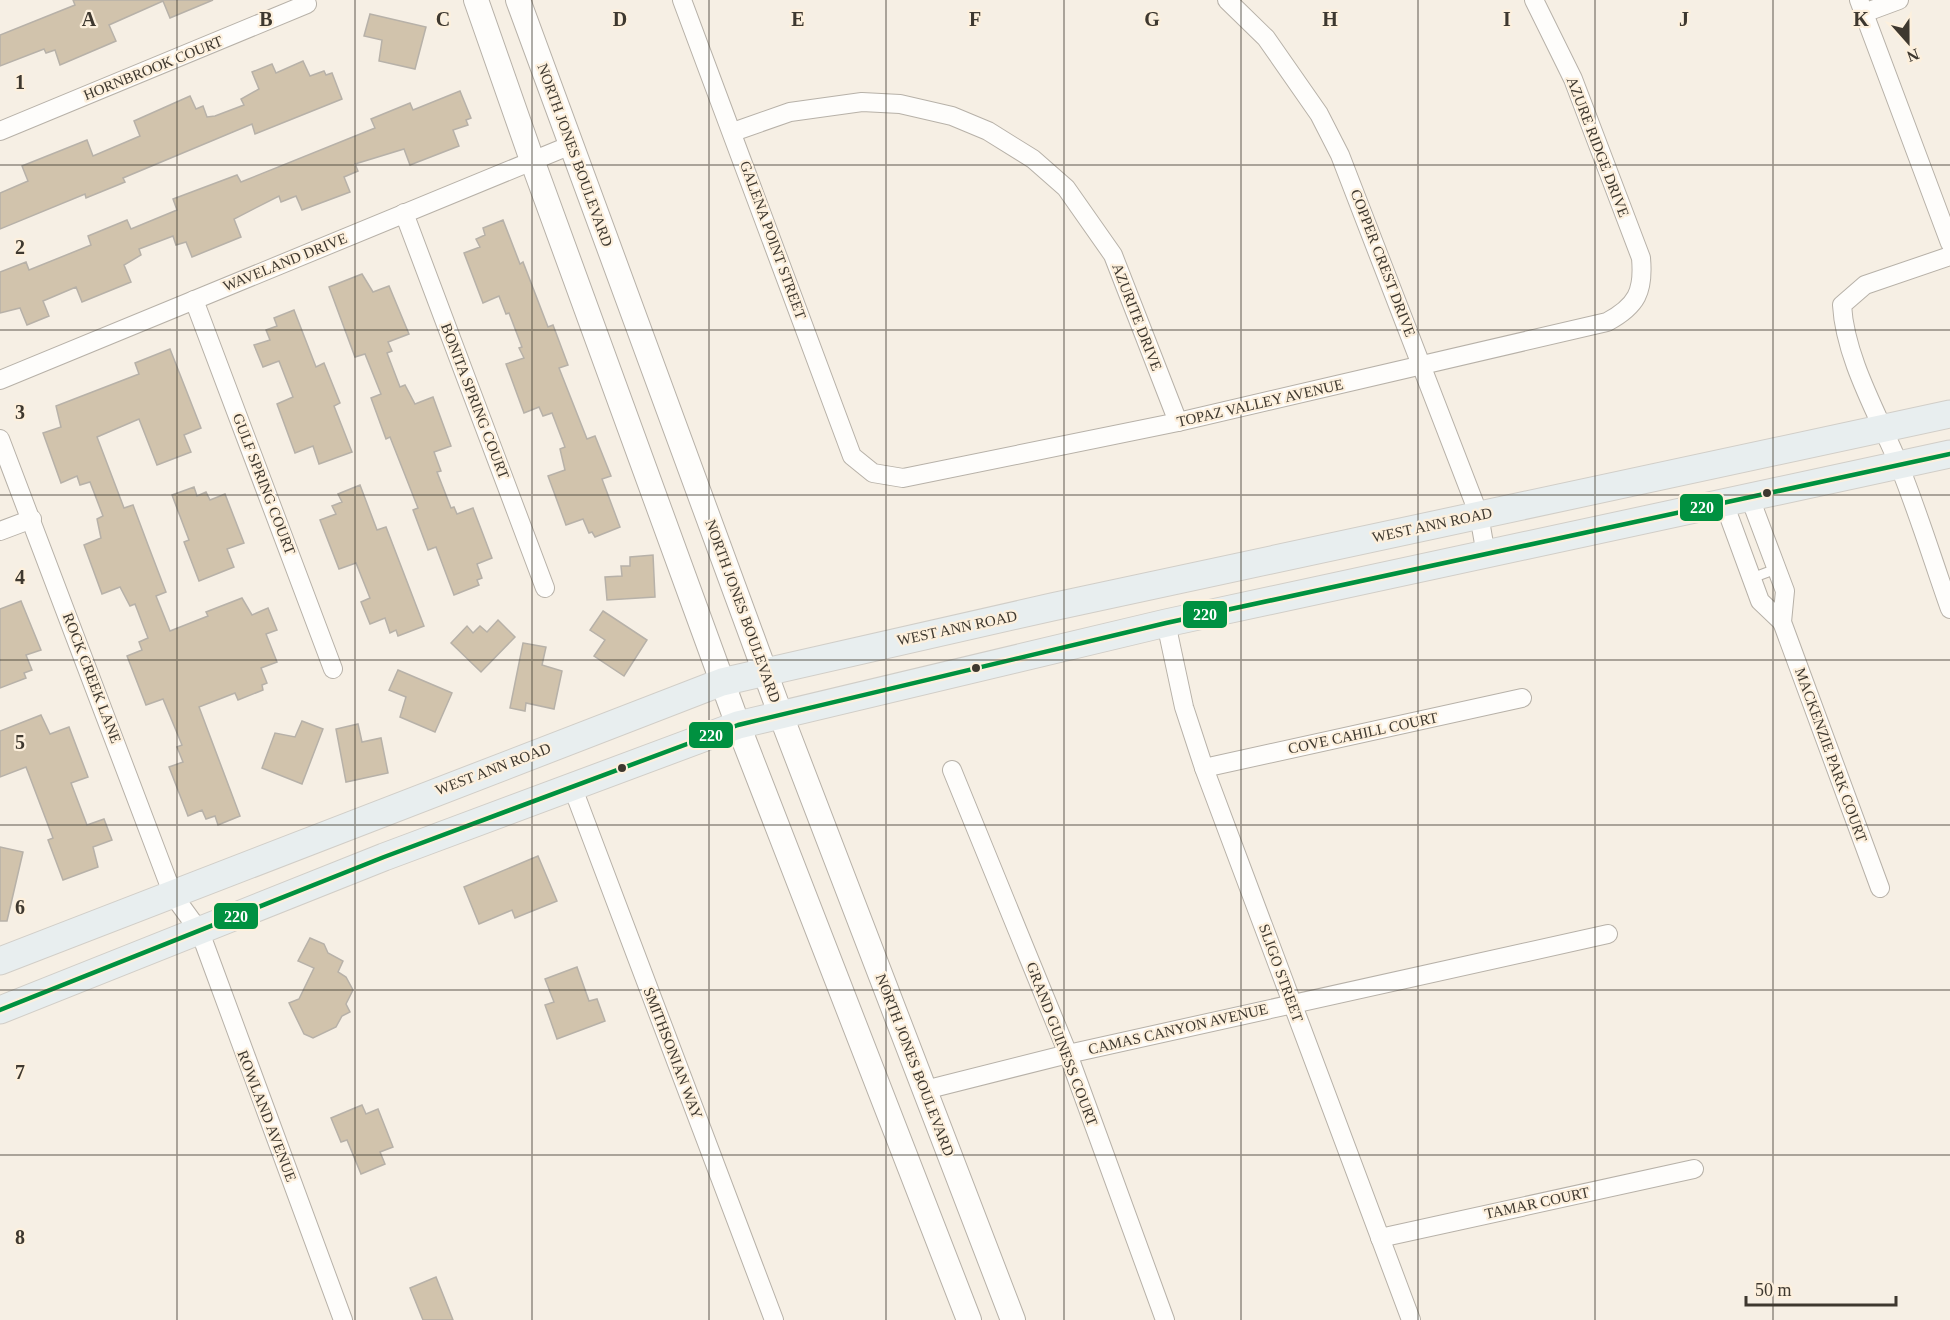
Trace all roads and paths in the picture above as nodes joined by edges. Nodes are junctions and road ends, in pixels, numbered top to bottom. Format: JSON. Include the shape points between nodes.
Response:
{"nodes":[{"id":1,"x":476,"y":0,"type":"edge"},
{"id":2,"x":518,"y":0,"type":"edge"},
{"id":3,"x":682,"y":0,"type":"edge"},
{"id":4,"x":1227,"y":0,"type":"edge"},
{"id":5,"x":1534,"y":0,"type":"edge"},
{"id":6,"x":1899,"y":0,"type":"edge"},
{"id":7,"x":307,"y":4,"type":"dead end"},
{"id":8,"x":1861,"y":7,"type":"edge"},
{"id":9,"x":0,"y":131,"type":"edge"},
{"id":10,"x":733,"y":132,"type":"junction"},
{"id":11,"x":571,"y":146,"type":"junction"},
{"id":12,"x":532,"y":160,"type":"junction"},
{"id":13,"x":404,"y":213,"type":"junction"},
{"id":14,"x":1950,"y":243,"type":"edge"},
{"id":15,"x":1950,"y":256,"type":"edge"},
{"id":16,"x":1636,"y":298,"type":"joint"},
{"id":17,"x":194,"y":300,"type":"junction"},
{"id":18,"x":1422,"y":364,"type":"junction"},
{"id":19,"x":0,"y":380,"type":"edge"},
{"id":20,"x":1950,"y":414,"type":"edge"},
{"id":21,"x":1178,"y":422,"type":"junction"},
{"id":22,"x":1881,"y":429,"type":"junction"},
{"id":23,"x":0,"y":439,"type":"edge"},
{"id":24,"x":1950,"y":454,"type":"edge"},
{"id":25,"x":1899,"y":465,"type":"junction"},
{"id":26,"x":873,"y":473,"type":"joint"},
{"id":27,"x":1750,"y":498,"type":"junction"},
{"id":28,"x":1724,"y":503,"type":"junction"},
{"id":29,"x":1479,"y":515,"type":"junction"},
{"id":30,"x":32,"y":519,"type":"junction"},
{"id":31,"x":0,"y":531,"type":"edge"},
{"id":32,"x":1486,"y":555,"type":"junction"},
{"id":33,"x":1270,"y":560,"type":"junction"},
{"id":34,"x":1776,"y":569,"type":"junction"},
{"id":35,"x":1752,"y":578,"type":"junction"},
{"id":36,"x":545,"y":588,"type":"dead end"},
{"id":37,"x":1950,"y":609,"type":"edge"},
{"id":38,"x":1782,"y":622,"type":"junction"},
{"id":39,"x":1166,"y":623,"type":"junction"},
{"id":40,"x":333,"y":669,"type":"dead end"},
{"id":41,"x":766,"y":671,"type":"junction"},
{"id":42,"x":722,"y":682,"type":"junction"},
{"id":43,"x":1522,"y":698,"type":"dead end"},
{"id":44,"x":780,"y":713,"type":"junction"},
{"id":45,"x":738,"y":725,"type":"junction"},
{"id":46,"x":1204,"y":768,"type":"junction"},
{"id":47,"x":952,"y":770,"type":"dead end"},
{"id":48,"x":572,"y":786,"type":"junction"},
{"id":49,"x":1880,"y":888,"type":"dead end"},
{"id":50,"x":187,"y":914,"type":"junction"},
{"id":51,"x":1608,"y":934,"type":"dead end"},
{"id":52,"x":0,"y":962,"type":"edge"},
{"id":53,"x":1292,"y":1003,"type":"junction"},
{"id":54,"x":0,"y":1010,"type":"edge"},
{"id":55,"x":1068,"y":1054,"type":"junction"},
{"id":56,"x":925,"y":1090,"type":"junction"},
{"id":57,"x":1694,"y":1169,"type":"dead end"},
{"id":58,"x":1380,"y":1238,"type":"junction"},
{"id":59,"x":343,"y":1320,"type":"edge"},
{"id":60,"x":774,"y":1320,"type":"edge"},
{"id":61,"x":969,"y":1320,"type":"edge"},
{"id":62,"x":1013,"y":1320,"type":"edge"},
{"id":63,"x":1165,"y":1320,"type":"edge"},
{"id":64,"x":1411,"y":1320,"type":"edge"}],
"edges":[{"from":1,"to":12,"type":"main road"},
{"from":2,"to":11,"type":"main road","name":"NORTH JONES BOULEVARD"},
{"from":3,"to":10,"type":"street","name":"GALENA POINT STREET"},
{"from":4,"to":18,"type":"street","name":"COPPER CREST DRIVE","via":[[1266,38],[1319,114],[1340,155]]},
{"from":5,"to":16,"type":"street","name":"AZURE RIDGE DRIVE","via":[[1573,79],[1641,258],[1643,279]]},
{"from":6,"to":8,"type":"street"},
{"from":7,"to":9,"type":"street","name":"HORNBROOK COURT"},
{"from":8,"to":14,"type":"street"},
{"from":10,"to":21,"type":"street","name":"AZURITE DRIVE","via":[[790,112],[862,102],[900,104],[988,131],[1033,159],[1066,188],[1113,255]]},
{"from":10,"to":26,"type":"street","name":"GALENA POINT STREET","via":[[852,456]]},
{"from":11,"to":12,"type":"street","name":"WAVELAND DRIVE"},
{"from":11,"to":41,"type":"main road","name":"NORTH JONES BOULEVARD"},
{"from":12,"to":13,"type":"street","name":"WAVELAND DRIVE"},
{"from":12,"to":42,"type":"main road"},
{"from":13,"to":17,"type":"street","name":"WAVELAND DRIVE"},
{"from":13,"to":36,"type":"street","name":"BONITA SPRING COURT"},
{"from":15,"to":22,"type":"street","via":[[1865,285],[1842,305],[1843,326]]},
{"from":16,"to":18,"type":"street","name":"TOPAZ VALLEY AVENUE","via":[[1624,313],[1607,322]]},
{"from":17,"to":19,"type":"street","name":"WAVELAND DRIVE"},
{"from":17,"to":40,"type":"street","name":"GULF SPRING COURT"},
{"from":18,"to":21,"type":"street","name":"TOPAZ VALLEY AVENUE"},
{"from":18,"to":29,"type":"street","name":"COPPER CREST DRIVE"},
{"from":20,"to":22,"type":"main road","name":"WEST ANN ROAD"},
{"from":21,"to":26,"type":"street","name":"TOPAZ VALLEY AVENUE","via":[[903,478]]},
{"from":22,"to":25,"type":"street"},
{"from":22,"to":29,"type":"main road","name":"WEST ANN ROAD"},
{"from":23,"to":30,"type":"street","name":"ROCK CREEK LANE"},
{"from":24,"to":25,"type":"main road","name":"WEST ANN ROAD"},
{"from":25,"to":27,"type":"main road","name":"WEST ANN ROAD"},
{"from":25,"to":37,"type":"street"},
{"from":27,"to":28,"type":"main road","name":"WEST ANN ROAD"},
{"from":27,"to":34,"type":"street","name":"MACKENZIE PARK COURT"},
{"from":28,"to":32,"type":"main road","name":"WEST ANN ROAD"},
{"from":28,"to":35,"type":"street","name":"MACKENZIE PARK COURT"},
{"from":29,"to":32,"type":"street","name":"COPPER CREST DRIVE"},
{"from":29,"to":33,"type":"main road","name":"WEST ANN ROAD"},
{"from":30,"to":31,"type":"street"},
{"from":30,"to":50,"type":"street","name":"ROCK CREEK LANE"},
{"from":32,"to":39,"type":"main road","name":"WEST ANN ROAD"},
{"from":33,"to":39,"type":"main road","via":[[1208,596],[1174,607]]},
{"from":33,"to":41,"type":"main road","name":"WEST ANN ROAD"},
{"from":34,"to":35,"type":"lane"},
{"from":34,"to":38,"type":"street","name":"MACKENZIE PARK COURT","via":[[1785,591]]},
{"from":35,"to":38,"type":"street","name":"MACKENZIE PARK COURT","via":[[1760,601]]},
{"from":38,"to":49,"type":"street","name":"MACKENZIE PARK COURT"},
{"from":39,"to":44,"type":"main road","name":"WEST ANN ROAD"},
{"from":39,"to":46,"type":"street","name":"SLIGO STREET","via":[[1184,707]]},
{"from":41,"to":42,"type":"main road","name":"WEST ANN ROAD"},
{"from":41,"to":44,"type":"main road","name":"NORTH JONES BOULEVARD"},
{"from":42,"to":45,"type":"main road"},
{"from":42,"to":50,"type":"main road","name":"WEST ANN ROAD","via":[[457,782]]},
{"from":43,"to":46,"type":"street","name":"COVE CAHILL COURT"},
{"from":44,"to":45,"type":"main road","name":"WEST ANN ROAD"},
{"from":44,"to":56,"type":"main road","name":"NORTH JONES BOULEVARD"},
{"from":45,"to":48,"type":"main road","name":"WEST ANN ROAD"},
{"from":45,"to":61,"type":"main road"},
{"from":46,"to":53,"type":"street","name":"SLIGO STREET"},
{"from":47,"to":55,"type":"street","name":"GRAND GUINESS COURT"},
{"from":48,"to":50,"type":"main road","name":"WEST ANN ROAD","via":[[384,857]]},
{"from":48,"to":60,"type":"street","name":"SMITHSONIAN WAY"},
{"from":50,"to":52,"type":"main road","name":"WEST ANN ROAD"},
{"from":50,"to":54,"type":"main road","name":"WEST ANN ROAD"},
{"from":50,"to":59,"type":"street","name":"ROWLAND AVENUE"},
{"from":51,"to":53,"type":"street","name":"CAMAS CANYON AVENUE"},
{"from":53,"to":55,"type":"street","name":"CAMAS CANYON AVENUE"},
{"from":53,"to":58,"type":"street","name":"SLIGO STREET"},
{"from":55,"to":56,"type":"street","name":"CAMAS CANYON AVENUE"},
{"from":55,"to":63,"type":"street","name":"GRAND GUINESS COURT"},
{"from":56,"to":62,"type":"main road","name":"NORTH JONES BOULEVARD"},
{"from":57,"to":58,"type":"street","name":"TAMAR COURT"},
{"from":58,"to":64,"type":"street","name":"SLIGO STREET"}]}
